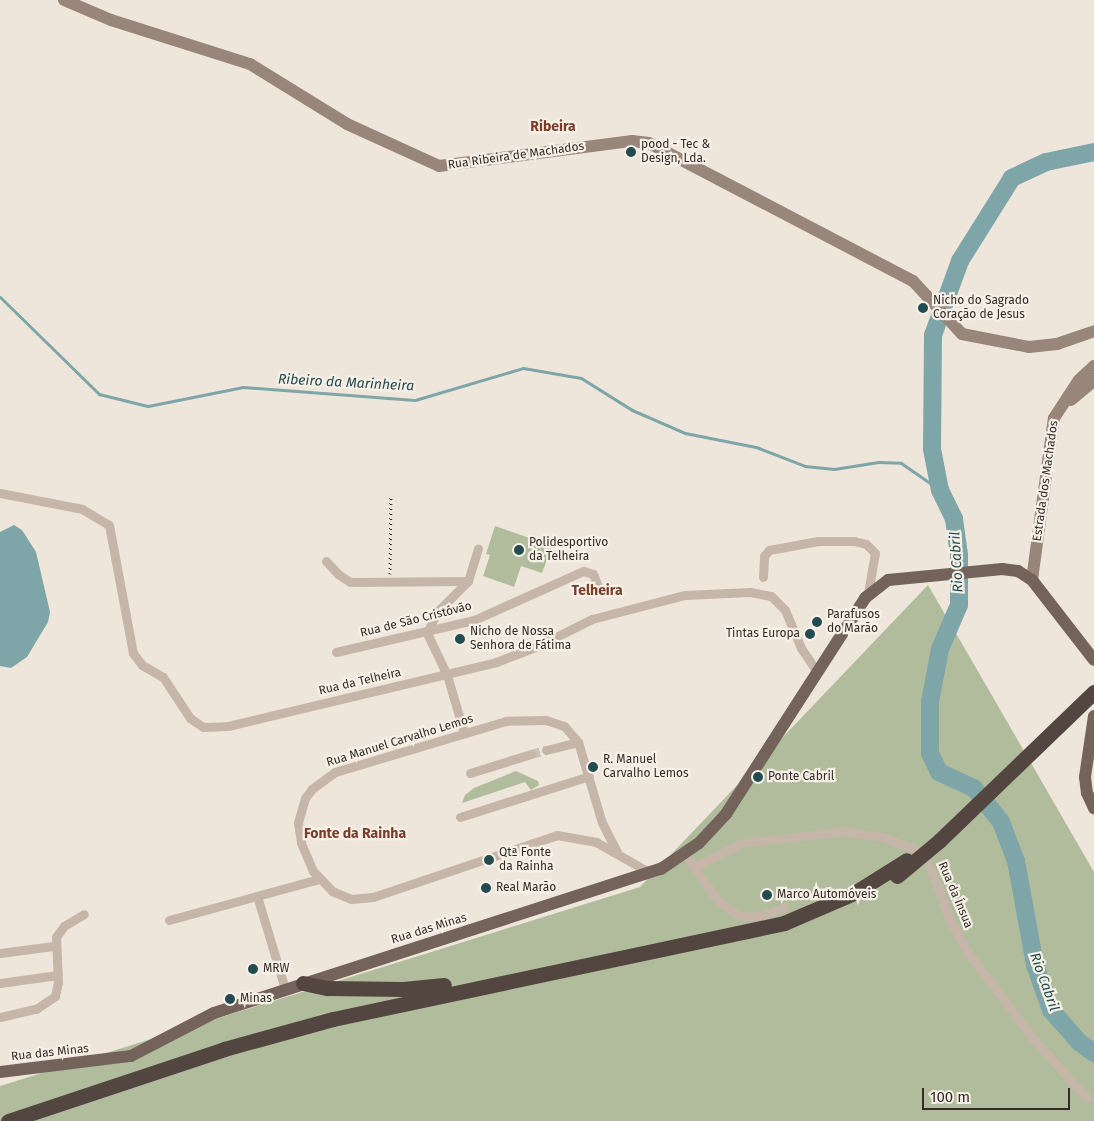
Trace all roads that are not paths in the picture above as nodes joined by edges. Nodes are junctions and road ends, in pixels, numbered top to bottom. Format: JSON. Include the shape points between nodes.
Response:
{"nodes":[{"id":1,"x":64,"y":0,"type":"edge"},
{"id":2,"x":1094,"y":331,"type":"edge"},
{"id":3,"x":1094,"y":366,"type":"edge"},
{"id":4,"x":1094,"y":381,"type":"edge"},
{"id":5,"x":1054,"y":418,"type":"junction"},
{"id":6,"x":0,"y":493,"type":"edge"},
{"id":7,"x":478,"y":549,"type":"dead end"},
{"id":8,"x":326,"y":561,"type":"dead end"},
{"id":9,"x":763,"y":577,"type":"dead end"},
{"id":10,"x":1032,"y":580,"type":"junction"},
{"id":11,"x":468,"y":582,"type":"junction"},
{"id":12,"x":600,"y":591,"type":"dead end"},
{"id":13,"x":868,"y":594,"type":"junction"},
{"id":14,"x":427,"y":633,"type":"junction"},
{"id":15,"x":336,"y":652,"type":"dead end"},
{"id":16,"x":1094,"y":660,"type":"edge"},
{"id":17,"x":817,"y":672,"type":"junction"},
{"id":18,"x":447,"y":674,"type":"junction"},
{"id":19,"x":1094,"y":684,"type":"edge"},
{"id":20,"x":1094,"y":692,"type":"edge"},
{"id":21,"x":1094,"y":716,"type":"edge"},
{"id":22,"x":464,"y":733,"type":"junction"},
{"id":23,"x":578,"y":742,"type":"junction"},
{"id":24,"x":546,"y":750,"type":"tunnel mouth"},
{"id":25,"x":531,"y":754,"type":"tunnel mouth"},
{"id":26,"x":470,"y":773,"type":"dead end"},
{"id":27,"x":588,"y":776,"type":"junction"},
{"id":28,"x":1094,"y":808,"type":"edge"},
{"id":29,"x":460,"y":817,"type":"dead end"},
{"id":30,"x":617,"y":852,"type":"junction"},
{"id":31,"x":685,"y":853,"type":"junction"},
{"id":32,"x":694,"y":867,"type":"junction"},
{"id":33,"x":895,"y":873,"type":"junction"},
{"id":34,"x":652,"y":874,"type":"junction"},
{"id":35,"x":319,"y":879,"type":"junction"},
{"id":36,"x":256,"y":896,"type":"junction"},
{"id":37,"x":784,"y":908,"type":"dead end"},
{"id":38,"x":84,"y":914,"type":"dead end"},
{"id":39,"x":169,"y":920,"type":"dead end"},
{"id":40,"x":54,"y":946,"type":"junction"},
{"id":41,"x":0,"y":953,"type":"edge"},
{"id":42,"x":584,"y":966,"type":"junction"},
{"id":43,"x":57,"y":975,"type":"junction"},
{"id":44,"x":0,"y":982,"type":"edge"},
{"id":45,"x":304,"y":983,"type":"junction"},
{"id":46,"x":286,"y":989,"type":"junction"},
{"id":47,"x":0,"y":1017,"type":"edge"},
{"id":48,"x":0,"y":1072,"type":"edge"},
{"id":49,"x":1087,"y":1098,"type":"dead end"},
{"id":50,"x":8,"y":1121,"type":"edge"},
{"id":51,"x":32,"y":1121,"type":"edge"}],
"edges":[{"from":1,"to":2,"type":"main road","name":"Rua Ribeira de Machados","via":[[111,20],[250,64],[347,124],[438,166],[598,145],[635,141],[649,143],[913,281],[950,325],[962,334],[1029,347],[1054,345]]},
{"from":3,"to":5,"type":"main road","name":"Estrada dos Machados","via":[[1079,380]]},
{"from":4,"to":5,"type":"main road"},
{"from":5,"to":10,"type":"main road","name":"Estrada dos Machados"},
{"from":6,"to":18,"type":"street","name":"Rua da Telheira","via":[[82,509],[110,525],[133,653],[142,665],[163,677],[190,718],[203,727],[228,726]]},
{"from":7,"to":11,"type":"street"},
{"from":8,"to":11,"type":"street","via":[[350,582]]},
{"from":9,"to":13,"type":"street","via":[[764,556],[768,550],[818,541],[854,541],[866,544],[875,553]]},
{"from":10,"to":13,"type":"main road","via":[[1018,571],[1002,569],[897,579],[883,582]]},
{"from":10,"to":16,"type":"main road","via":[[1085,644]]},
{"from":11,"to":14,"type":"street","via":[[438,612]]},
{"from":12,"to":14,"type":"street","name":"Rua de São Cristóvão","via":[[593,574],[583,571],[479,618]]},
{"from":13,"to":17,"type":"main road","name":"Rua das Minas"},
{"from":14,"to":15,"type":"street","name":"Rua de São Cristóvão"},
{"from":14,"to":18,"type":"street"},
{"from":17,"to":18,"type":"street","name":"Rua da Telheira","via":[[801,648],[780,603],[767,594],[750,592],[686,595],[621,610],[592,619],[504,659]]},
{"from":17,"to":31,"type":"main road","name":"Rua das Minas","via":[[732,807],[714,829]]},
{"from":18,"to":22,"type":"street"},
{"from":19,"to":33,"type":"highway"},
{"from":20,"to":33,"type":"highway","bridge":true,"via":[[939,841]]},
{"from":21,"to":28,"type":"main road","via":[[1085,777]]},
{"from":22,"to":23,"type":"street","name":"Rua Manuel Carvalho Lemos","via":[[513,720],[545,720],[564,726]]},
{"from":22,"to":35,"type":"street","name":"Rua Manuel Carvalho Lemos","via":[[334,772],[312,789],[300,811],[299,834],[306,861]]},
{"from":23,"to":24,"type":"street"},
{"from":23,"to":27,"type":"street","name":"Rua Manuel Carvalho Lemos"},
{"from":25,"to":26,"type":"street"},
{"from":27,"to":29,"type":"street"},
{"from":27,"to":30,"type":"street","name":"Rua Manuel Carvalho Lemos","via":[[605,832]]},
{"from":30,"to":34,"type":"street","name":"Rua Manuel Carvalho Lemos"},
{"from":30,"to":35,"type":"street","name":"Rua Manuel Carvalho Lemos","via":[[591,840],[557,835],[362,900],[342,896]]},
{"from":31,"to":32,"type":"street"},
{"from":31,"to":34,"type":"main road","name":"Rua das Minas"},
{"from":32,"to":37,"type":"street","via":[[718,901],[737,915],[754,917]]},
{"from":32,"to":49,"type":"street","name":"Rua da Ínsua","via":[[742,843],[833,831],[871,834],[917,850],[929,865],[946,911],[970,954],[1036,1042]]},
{"from":33,"to":42,"type":"highway","via":[[833,904],[784,923]]},
{"from":33,"to":51,"type":"highway","via":[[837,910],[776,934],[333,1027],[241,1052]]},
{"from":34,"to":45,"type":"main road","name":"Rua das Minas"},
{"from":35,"to":36,"type":"street"},
{"from":36,"to":39,"type":"street"},
{"from":36,"to":46,"type":"street"},
{"from":38,"to":40,"type":"street","via":[[59,932]]},
{"from":40,"to":41,"type":"street"},
{"from":40,"to":43,"type":"street"},
{"from":42,"to":45,"type":"highway","via":[[416,988],[327,988]]},
{"from":42,"to":50,"type":"highway","via":[[392,1005],[271,1036]]},
{"from":43,"to":44,"type":"street"},
{"from":43,"to":47,"type":"street","via":[[58,989],[50,1002],[36,1009]]},
{"from":45,"to":46,"type":"main road","name":"Rua das Minas"},
{"from":46,"to":48,"type":"main road","name":"Rua das Minas","via":[[204,1017],[131,1056]]}]}
